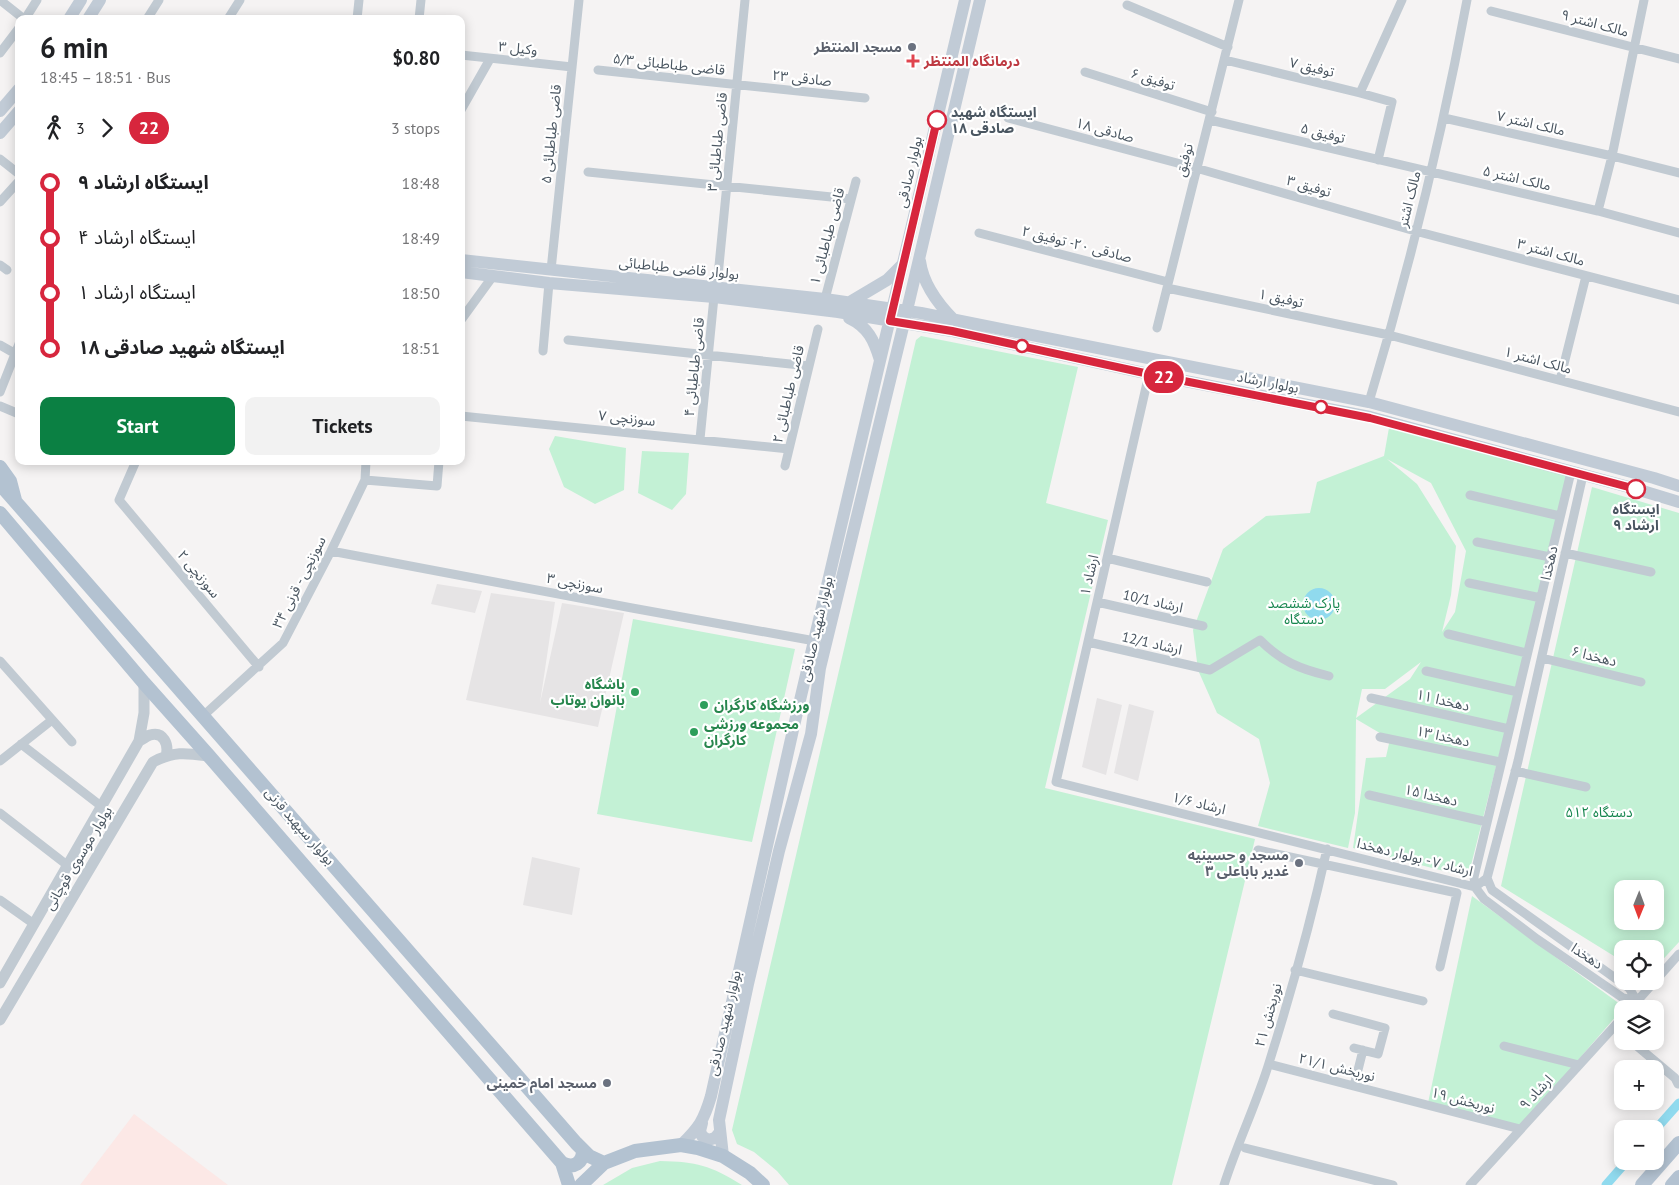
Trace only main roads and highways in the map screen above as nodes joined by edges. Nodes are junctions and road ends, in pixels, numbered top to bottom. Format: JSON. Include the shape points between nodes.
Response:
{"nodes":[{"id":1,"x":82,"y":0,"type":"edge"},
{"id":2,"x":100,"y":0,"type":"edge"},
{"id":3,"x":965,"y":0,"type":"edge"},
{"id":4,"x":980,"y":0,"type":"edge"},
{"id":5,"x":72,"y":15,"type":"edge"},
{"id":6,"x":91,"y":15,"type":"edge"},
{"id":7,"x":15,"y":94,"type":"edge"},
{"id":8,"x":0,"y":111,"type":"edge"},
{"id":9,"x":15,"y":117,"type":"edge"},
{"id":10,"x":0,"y":133,"type":"edge"},
{"id":11,"x":919,"y":256,"type":"junction"},
{"id":12,"x":465,"y":261,"type":"edge"},
{"id":13,"x":903,"y":264,"type":"junction"},
{"id":14,"x":465,"y":272,"type":"edge"},
{"id":15,"x":550,"y":277,"type":"junction"},
{"id":16,"x":716,"y":292,"type":"junction"},
{"id":17,"x":850,"y":302,"type":"junction"},
{"id":18,"x":838,"y":312,"type":"junction"},
{"id":19,"x":892,"y":315,"type":"junction"},
{"id":20,"x":905,"y":317,"type":"junction"},
{"id":21,"x":954,"y":320,"type":"junction"},
{"id":22,"x":881,"y":361,"type":"junction"},
{"id":23,"x":1482,"y":432,"type":"junction"},
{"id":24,"x":1477,"y":447,"type":"junction"},
{"id":25,"x":0,"y":467,"type":"edge"},
{"id":26,"x":0,"y":484,"type":"edge"},
{"id":27,"x":1679,"y":486,"type":"edge"},
{"id":28,"x":1679,"y":502,"type":"edge"},
{"id":29,"x":19,"y":506,"type":"junction"},
{"id":30,"x":3,"y":518,"type":"edge"},
{"id":31,"x":793,"y":730,"type":"junction"},
{"id":32,"x":811,"y":734,"type":"junction"},
{"id":33,"x":702,"y":1122,"type":"junction"},
{"id":34,"x":720,"y":1132,"type":"junction"},
{"id":35,"x":1679,"y":1144,"type":"edge"},
{"id":36,"x":681,"y":1145,"type":"junction"},
{"id":37,"x":583,"y":1150,"type":"junction"},
{"id":38,"x":723,"y":1156,"type":"junction"},
{"id":39,"x":562,"y":1163,"type":"junction"},
{"id":40,"x":604,"y":1163,"type":"junction"},
{"id":41,"x":1679,"y":1177,"type":"edge"},
{"id":42,"x":569,"y":1185,"type":"edge"},
{"id":43,"x":581,"y":1185,"type":"edge"},
{"id":44,"x":763,"y":1185,"type":"edge"},
{"id":45,"x":1642,"y":1185,"type":"edge"},
{"id":46,"x":1672,"y":1185,"type":"edge"}],
"edges":[{"from":1,"to":5,"type":"main road"},
{"from":2,"to":6,"type":"main road"},
{"from":3,"to":13,"type":"main road","name":"بولوار صادقی"},
{"from":4,"to":11,"type":"main road"},
{"from":7,"to":8,"type":"main road"},
{"from":9,"to":10,"type":"main road"},
{"from":11,"to":20,"type":"main road","name":"بولوار شهید صادقی"},
{"from":11,"to":21,"type":"main road","via":[[925,281]]},
{"from":12,"to":15,"type":"main road","name":"بولوار قاضی طباطبائی"},
{"from":13,"to":17,"type":"main road","via":[[887,280]]},
{"from":13,"to":19,"type":"main road","name":"بولوار صادقی"},
{"from":14,"to":15,"type":"main road","name":"بولوار قاضی طباطبائی"},
{"from":15,"to":16,"type":"main road","name":"بولوار قاضی طباطبائی"},
{"from":16,"to":17,"type":"main road","name":"بولوار قاضی طباطبائی"},
{"from":16,"to":18,"type":"main road","name":"بولوار قاضی طباطبائی"},
{"from":17,"to":19,"type":"main road","name":"بولوار قاضی طباطبائی"},
{"from":18,"to":19,"type":"main road","name":"بولوار قاضی طباطبائی"},
{"from":18,"to":22,"type":"main road","via":[[862,324],[876,345]]},
{"from":19,"to":20,"type":"main road"},
{"from":19,"to":22,"type":"main road","name":"بولوار شهید صادقی"},
{"from":20,"to":21,"type":"main road","name":"بولوار ارشاد"},
{"from":20,"to":24,"type":"main road","name":"بولوار ارشاد","via":[[952,331],[1149,374],[1370,418]]},
{"from":20,"to":32,"type":"main road","name":"بولوار شهید صادقی","via":[[820,668]]},
{"from":21,"to":23,"type":"main road","name":"بولوار ارشاد","via":[[1369,402]]},
{"from":22,"to":31,"type":"main road","name":"بولوار شهید صادقی"},
{"from":23,"to":24,"type":"main road"},
{"from":23,"to":27,"type":"main road","name":"بولوار ارشاد"},
{"from":24,"to":28,"type":"main road","name":"بولوار ارشاد"},
{"from":25,"to":29,"type":"main road","via":[[10,481]]},
{"from":26,"to":29,"type":"main road","name":"بولوار سپهبد قرنی"},
{"from":29,"to":30,"type":"main road"},
{"from":29,"to":37,"type":"main road","name":"بولوار سپهبد قرنی"},
{"from":30,"to":39,"type":"main road","name":"بولوار سپهبد قرنی"},
{"from":31,"to":32,"type":"main road"},
{"from":31,"to":33,"type":"main road","name":"بولوار شهید صادقی","via":[[711,1096]]},
{"from":32,"to":34,"type":"main road","name":"بولوار شهید صادقی","via":[[748,984],[719,1120]]},
{"from":33,"to":34,"type":"main road","via":[[700,1131],[708,1140]]},
{"from":33,"to":36,"type":"main road","name":"بولوار شهید صادقی"},
{"from":34,"to":38,"type":"main road","name":"بولوار شهید صادقی"},
{"from":35,"to":45,"type":"main road"},
{"from":36,"to":38,"type":"main road"},
{"from":36,"to":40,"type":"main road","via":[[635,1151]]},
{"from":37,"to":39,"type":"main road","via":[[583,1157],[574,1166]]},
{"from":37,"to":40,"type":"main road","name":"بولوار سپهبد قرنی"},
{"from":38,"to":44,"type":"main road"},
{"from":39,"to":42,"type":"main road","name":"بولوار سپهبد قرنی"},
{"from":40,"to":43,"type":"main road"},
{"from":41,"to":46,"type":"main road"}]}
